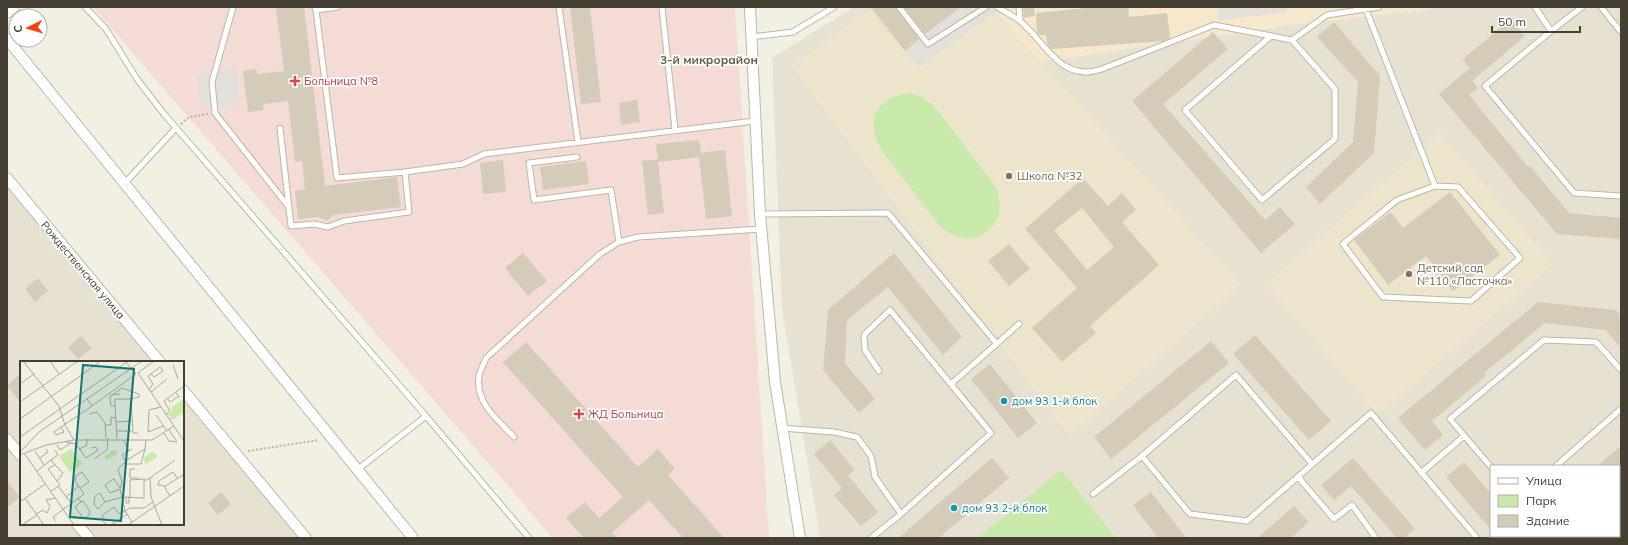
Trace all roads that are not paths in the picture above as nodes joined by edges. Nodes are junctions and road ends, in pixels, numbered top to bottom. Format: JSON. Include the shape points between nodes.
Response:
{"nodes":[{"id":1,"x":14,"y":7,"type":"edge"},
{"id":2,"x":85,"y":7,"type":"edge"},
{"id":3,"x":234,"y":7,"type":"edge"},
{"id":4,"x":338,"y":7,"type":"edge"},
{"id":5,"x":559,"y":7,"type":"edge"},
{"id":6,"x":662,"y":7,"type":"edge"},
{"id":7,"x":750,"y":7,"type":"edge"},
{"id":8,"x":834,"y":7,"type":"edge"},
{"id":9,"x":899,"y":7,"type":"edge"},
{"id":10,"x":986,"y":7,"type":"edge"},
{"id":11,"x":997,"y":7,"type":"edge"},
{"id":12,"x":1019,"y":7,"type":"edge"},
{"id":13,"x":1379,"y":7,"type":"edge"},
{"id":14,"x":1535,"y":7,"type":"edge"},
{"id":15,"x":1582,"y":7,"type":"edge"},
{"id":16,"x":1601,"y":7,"type":"edge"},
{"id":17,"x":1365,"y":8,"type":"edge"},
{"id":18,"x":316,"y":9,"type":"edge"},
{"id":19,"x":7,"y":13,"type":"edge"},
{"id":20,"x":1020,"y":21,"type":"junction"},
{"id":21,"x":1551,"y":31,"type":"junction"},
{"id":22,"x":1621,"y":32,"type":"edge"},
{"id":23,"x":1271,"y":36,"type":"junction"},
{"id":24,"x":751,"y":37,"type":"junction"},
{"id":25,"x":7,"y":39,"type":"edge"},
{"id":26,"x":1292,"y":40,"type":"junction"},
{"id":27,"x":755,"y":121,"type":"junction"},
{"id":28,"x":176,"y":128,"type":"junction"},
{"id":29,"x":280,"y":128,"type":"dead end"},
{"id":30,"x":675,"y":130,"type":"junction"},
{"id":31,"x":578,"y":142,"type":"junction"},
{"id":32,"x":577,"y":157,"type":"dead end"},
{"id":33,"x":405,"y":172,"type":"junction"},
{"id":34,"x":7,"y":178,"type":"edge"},
{"id":35,"x":124,"y":184,"type":"junction"},
{"id":36,"x":1435,"y":186,"type":"junction"},
{"id":37,"x":1621,"y":196,"type":"edge"},
{"id":38,"x":289,"y":206,"type":"junction"},
{"id":39,"x":760,"y":214,"type":"junction"},
{"id":40,"x":761,"y":229,"type":"junction"},
{"id":41,"x":619,"y":242,"type":"junction"},
{"id":42,"x":1019,"y":324,"type":"dead end"},
{"id":43,"x":997,"y":344,"type":"junction"},
{"id":44,"x":159,"y":361,"type":"edge"},
{"id":45,"x":1621,"y":370,"type":"edge"},
{"id":46,"x":879,"y":371,"type":"dead end"},
{"id":47,"x":951,"y":384,"type":"junction"},
{"id":48,"x":184,"y":391,"type":"edge"},
{"id":49,"x":1621,"y":409,"type":"edge"},
{"id":50,"x":426,"y":416,"type":"junction"},
{"id":51,"x":780,"y":428,"type":"junction"},
{"id":52,"x":1464,"y":436,"type":"junction"},
{"id":53,"x":514,"y":438,"type":"dead end"},
{"id":54,"x":7,"y":439,"type":"edge"},
{"id":55,"x":20,"y":455,"type":"edge"},
{"id":56,"x":1142,"y":456,"type":"junction"},
{"id":57,"x":1312,"y":464,"type":"junction"},
{"id":58,"x":1557,"y":465,"type":"edge"},
{"id":59,"x":1490,"y":466,"type":"edge"},
{"id":60,"x":357,"y":470,"type":"junction"},
{"id":61,"x":1421,"y":473,"type":"junction"},
{"id":62,"x":1298,"y":477,"type":"junction"},
{"id":63,"x":1093,"y":494,"type":"dead end"},
{"id":64,"x":901,"y":514,"type":"junction"},
{"id":65,"x":78,"y":525,"type":"edge"},
{"id":66,"x":89,"y":538,"type":"edge"},
{"id":67,"x":306,"y":538,"type":"edge"},
{"id":68,"x":413,"y":538,"type":"edge"},
{"id":69,"x":529,"y":538,"type":"edge"},
{"id":70,"x":800,"y":538,"type":"edge"},
{"id":71,"x":871,"y":538,"type":"edge"},
{"id":72,"x":1376,"y":538,"type":"edge"},
{"id":73,"x":1477,"y":538,"type":"edge"}],
"edges":[{"from":1,"to":19,"type":"street"},
{"from":2,"to":28,"type":"lane","via":[[106,29],[137,79]]},
{"from":3,"to":38,"type":"lane","via":[[212,82],[215,113]]},
{"from":4,"to":18,"type":"lane"},
{"from":5,"to":31,"type":"lane"},
{"from":6,"to":30,"type":"lane"},
{"from":7,"to":24,"type":"street"},
{"from":8,"to":24,"type":"lane","via":[[793,32]]},
{"from":9,"to":10,"type":"lane","via":[[928,44]]},
{"from":11,"to":20,"type":"lane"},
{"from":12,"to":20,"type":"lane"},
{"from":13,"to":17,"type":"lane"},
{"from":14,"to":21,"type":"lane"},
{"from":15,"to":21,"type":"lane"},
{"from":16,"to":22,"type":"lane"},
{"from":17,"to":26,"type":"lane","via":[[1328,15]]},
{"from":17,"to":36,"type":"lane"},
{"from":18,"to":33,"type":"lane","via":[[337,178]]},
{"from":20,"to":23,"type":"lane","via":[[1047,51],[1065,67],[1077,73],[1102,70],[1214,25]]},
{"from":21,"to":37,"type":"lane","via":[[1485,86],[1574,193]]},
{"from":23,"to":26,"type":"lane"},
{"from":23,"to":26,"type":"lane","via":[[1186,110],[1262,200],[1335,139],[1335,89]]},
{"from":24,"to":27,"type":"street"},
{"from":25,"to":35,"type":"street"},
{"from":27,"to":30,"type":"lane"},
{"from":27,"to":39,"type":"street"},
{"from":28,"to":35,"type":"lane"},
{"from":28,"to":50,"type":"lane"},
{"from":29,"to":38,"type":"lane"},
{"from":30,"to":31,"type":"lane"},
{"from":31,"to":33,"type":"lane","via":[[484,154],[463,164]]},
{"from":32,"to":41,"type":"lane","via":[[529,163],[534,200],[611,190]]},
{"from":33,"to":38,"type":"lane","via":[[409,212],[344,221],[328,227],[314,224],[291,226]]},
{"from":34,"to":44,"type":"street","name":"Рождественская улица"},
{"from":35,"to":60,"type":"street"},
{"from":36,"to":36,"type":"lane","via":[[1397,200],[1343,244],[1383,297],[1471,301],[1520,258],[1458,187]]},
{"from":39,"to":40,"type":"street"},
{"from":39,"to":43,"type":"lane","via":[[888,213]]},
{"from":40,"to":41,"type":"lane","via":[[638,237]]},
{"from":40,"to":51,"type":"street"},
{"from":41,"to":53,"type":"lane","via":[[600,254],[486,358],[479,376],[480,393],[487,409]]},
{"from":42,"to":43,"type":"lane"},
{"from":43,"to":47,"type":"lane"},
{"from":45,"to":52,"type":"lane","via":[[1596,342],[1544,340],[1450,419]]},
{"from":46,"to":47,"type":"lane","via":[[865,350],[864,335],[890,310]]},
{"from":47,"to":64,"type":"lane","via":[[991,433]]},
{"from":48,"to":67,"type":"street"},
{"from":49,"to":58,"type":"lane"},
{"from":50,"to":60,"type":"lane"},
{"from":50,"to":69,"type":"lane"},
{"from":51,"to":64,"type":"lane","via":[[834,432],[857,437],[871,456],[875,477]]},
{"from":51,"to":70,"type":"street"},
{"from":52,"to":59,"type":"lane"},
{"from":52,"to":61,"type":"lane"},
{"from":54,"to":55,"type":"street"},
{"from":56,"to":57,"type":"lane","via":[[1236,374]]},
{"from":56,"to":62,"type":"lane","via":[[1190,514],[1248,521]]},
{"from":56,"to":63,"type":"lane"},
{"from":57,"to":61,"type":"lane","via":[[1370,413]]},
{"from":57,"to":62,"type":"lane"},
{"from":60,"to":68,"type":"street"},
{"from":61,"to":73,"type":"lane"},
{"from":62,"to":72,"type":"lane","via":[[1334,520],[1352,505]]},
{"from":64,"to":71,"type":"lane"},
{"from":65,"to":66,"type":"street"}]}
